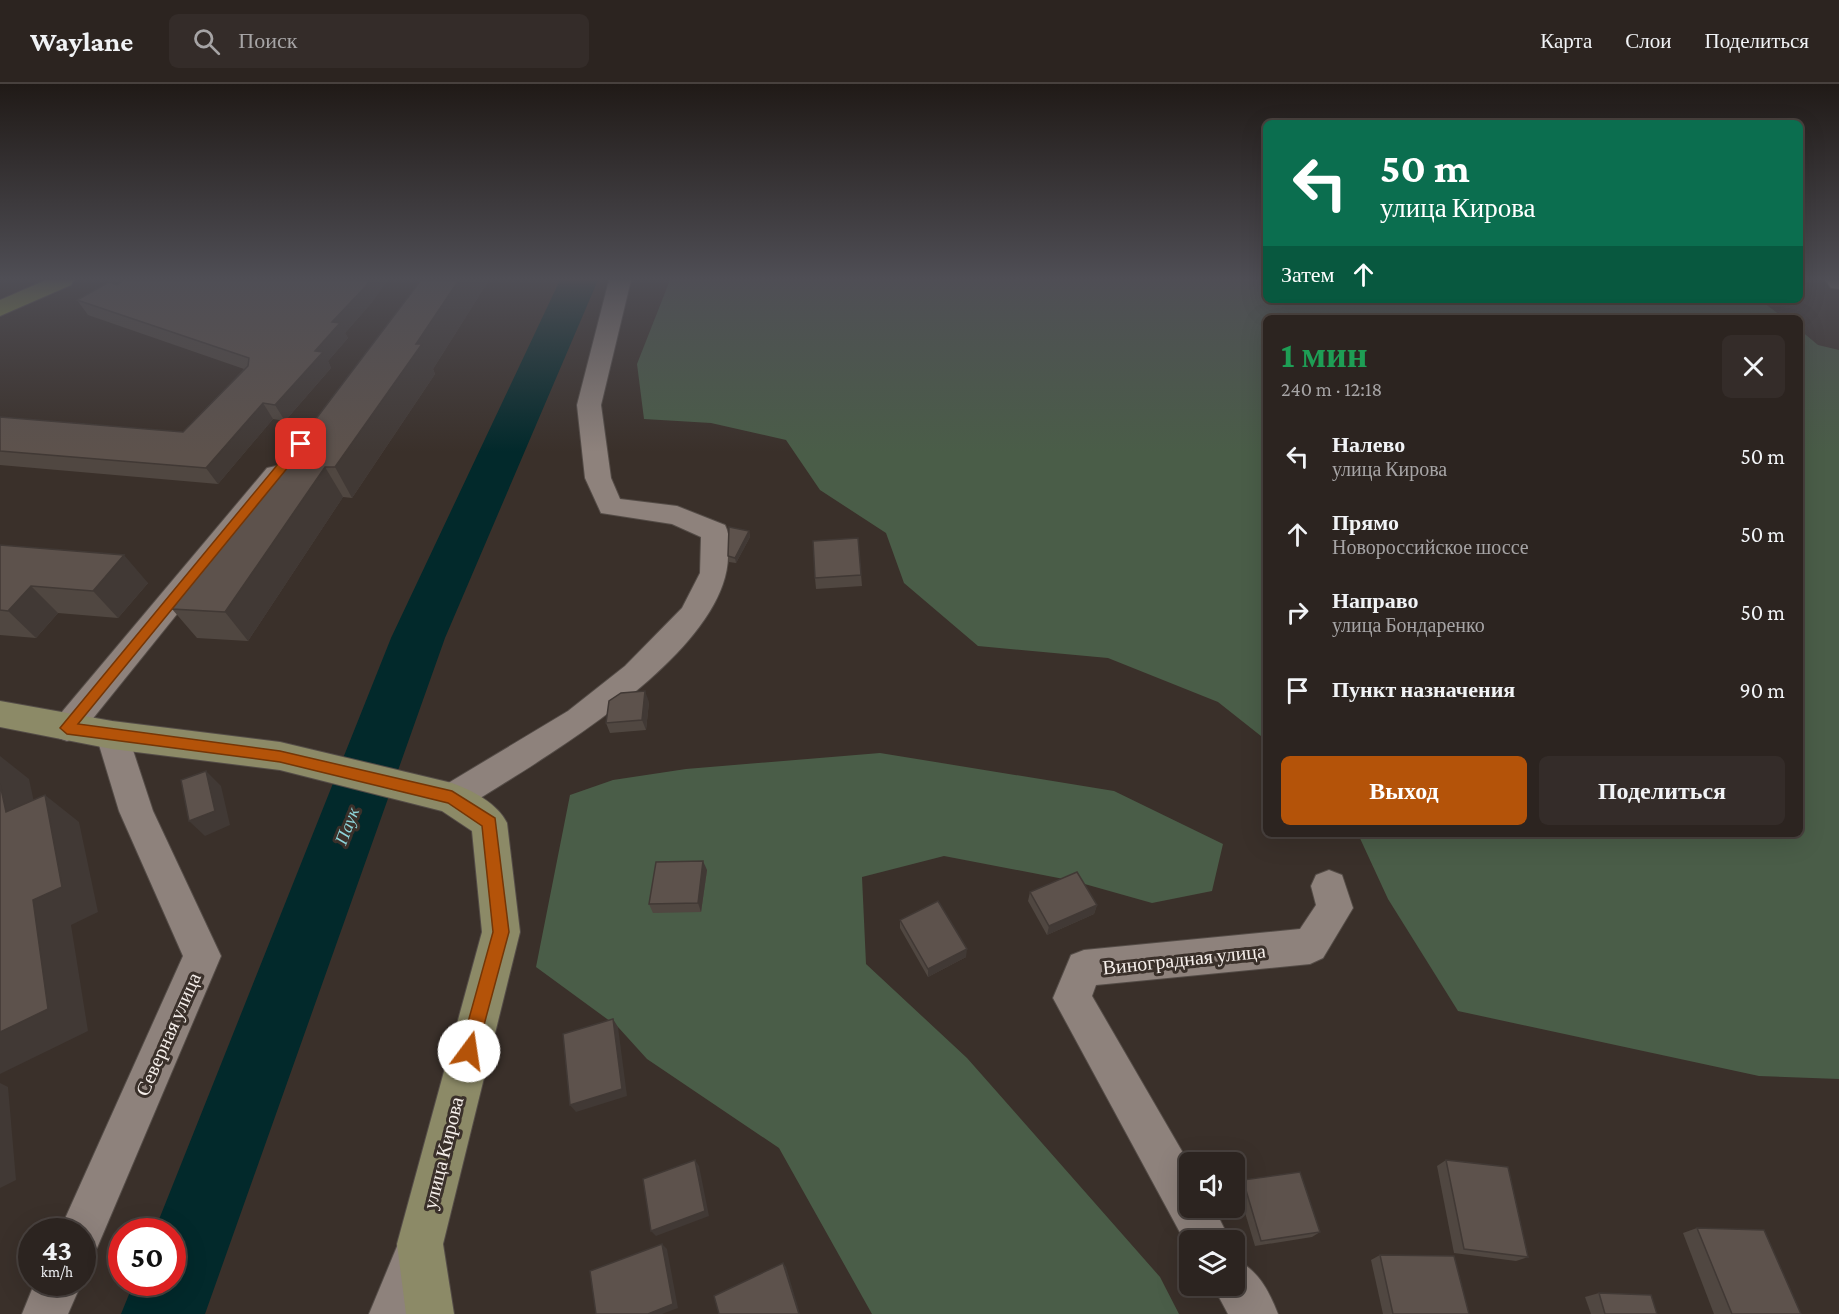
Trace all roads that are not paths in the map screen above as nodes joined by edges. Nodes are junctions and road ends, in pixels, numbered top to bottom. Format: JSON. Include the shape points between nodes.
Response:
{"nodes":[{"id":1,"x":606,"y":337,"type":"edge"},
{"id":2,"x":290,"y":458,"type":"edge"},
{"id":3,"x":0,"y":714,"type":"edge"},
{"id":4,"x":67,"y":728,"type":"junction"},
{"id":5,"x":112,"y":735,"type":"junction"},
{"id":6,"x":452,"y":798,"type":"junction"},
{"id":7,"x":1329,"y":886,"type":"dead end"},
{"id":8,"x":87,"y":1218,"type":"edge"},
{"id":9,"x":1202,"y":1230,"type":"edge"},
{"id":10,"x":420,"y":1244,"type":"junction"},
{"id":11,"x":53,"y":1296,"type":"edge"},
{"id":12,"x":1243,"y":1296,"type":"edge"},
{"id":13,"x":45,"y":1314,"type":"edge"},
{"id":14,"x":392,"y":1314,"type":"edge"},
{"id":15,"x":430,"y":1314,"type":"edge"},
{"id":16,"x":1255,"y":1314,"type":"edge"}],
"edges":[{"from":1,"to":6,"type":"street","via":[[589,405],[598,478],[610,507],[677,516],[715,532],[714,573],[693,615],[636,674],[579,720]]},
{"from":2,"to":4,"type":"street"},
{"from":3,"to":4,"type":"main road","name":"улица Кирова"},
{"from":4,"to":5,"type":"main road","name":"улица Кирова"},
{"from":5,"to":6,"type":"main road","name":"улица Кирова","via":[[280,756]]},
{"from":5,"to":8,"type":"street","name":"Северная улица","via":[[136,811],[202,956]]},
{"from":6,"to":10,"type":"main road","name":"улица Кирова","via":[[489,823],[501,932]]},
{"from":7,"to":9,"type":"street","name":"Виноградная улица","via":[[1335,908],[1310,946],[1084,968],[1072,998]]},
{"from":10,"to":14,"type":"street"},
{"from":10,"to":15,"type":"main road","name":"улица Кирова"},
{"from":11,"to":13,"type":"street"},
{"from":12,"to":16,"type":"street"}]}
